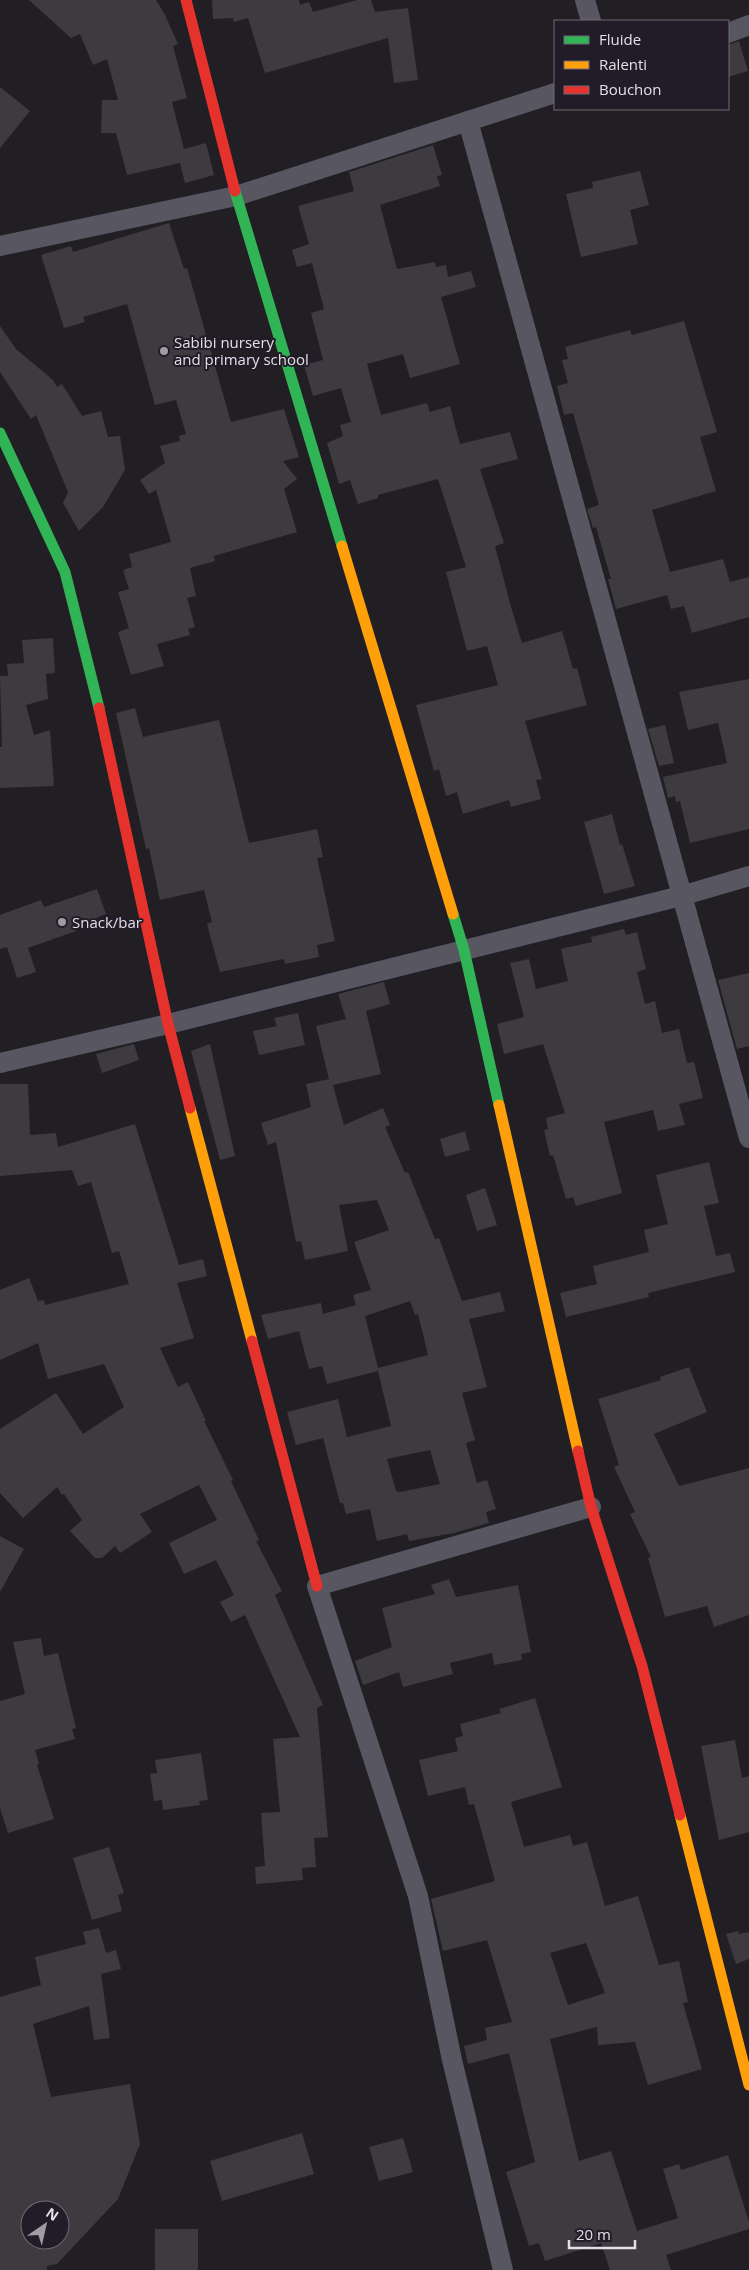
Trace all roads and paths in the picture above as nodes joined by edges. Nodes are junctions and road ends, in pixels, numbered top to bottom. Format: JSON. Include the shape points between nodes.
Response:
{"nodes":[{"id":1,"x":186,"y":0,"type":"edge"},
{"id":2,"x":585,"y":0,"type":"edge"},
{"id":3,"x":591,"y":20,"type":"edge"},
{"id":4,"x":749,"y":26,"type":"edge"},
{"id":5,"x":729,"y":33,"type":"edge"},
{"id":6,"x":554,"y":93,"type":"edge"},
{"id":7,"x":468,"y":121,"type":"junction"},
{"id":8,"x":236,"y":196,"type":"junction"},
{"id":9,"x":0,"y":246,"type":"edge"},
{"id":10,"x":0,"y":433,"type":"edge"},
{"id":11,"x":749,"y":876,"type":"edge"},
{"id":12,"x":681,"y":896,"type":"junction"},
{"id":13,"x":464,"y":950,"type":"junction"},
{"id":14,"x":168,"y":1024,"type":"junction"},
{"id":15,"x":0,"y":1063,"type":"edge"},
{"id":16,"x":749,"y":1138,"type":"edge"},
{"id":17,"x":591,"y":1507,"type":"junction"},
{"id":18,"x":317,"y":1586,"type":"junction"},
{"id":19,"x":749,"y":2085,"type":"edge"},
{"id":20,"x":503,"y":2270,"type":"edge"}],
"edges":[{"from":1,"to":8,"type":"street"},
{"from":2,"to":3,"type":"street"},
{"from":4,"to":5,"type":"street"},
{"from":6,"to":7,"type":"street"},
{"from":7,"to":8,"type":"street"},
{"from":7,"to":12,"type":"street"},
{"from":8,"to":9,"type":"street"},
{"from":8,"to":13,"type":"street"},
{"from":10,"to":14,"type":"street","via":[[65,572],[87,654]]},
{"from":11,"to":12,"type":"street"},
{"from":12,"to":13,"type":"street"},
{"from":12,"to":16,"type":"street"},
{"from":13,"to":14,"type":"street"},
{"from":13,"to":17,"type":"street"},
{"from":14,"to":15,"type":"street"},
{"from":14,"to":18,"type":"street"},
{"from":17,"to":18,"type":"street"},
{"from":17,"to":19,"type":"street","via":[[642,1666]]},
{"from":18,"to":20,"type":"street","via":[[418,1896],[452,2060]]}]}
